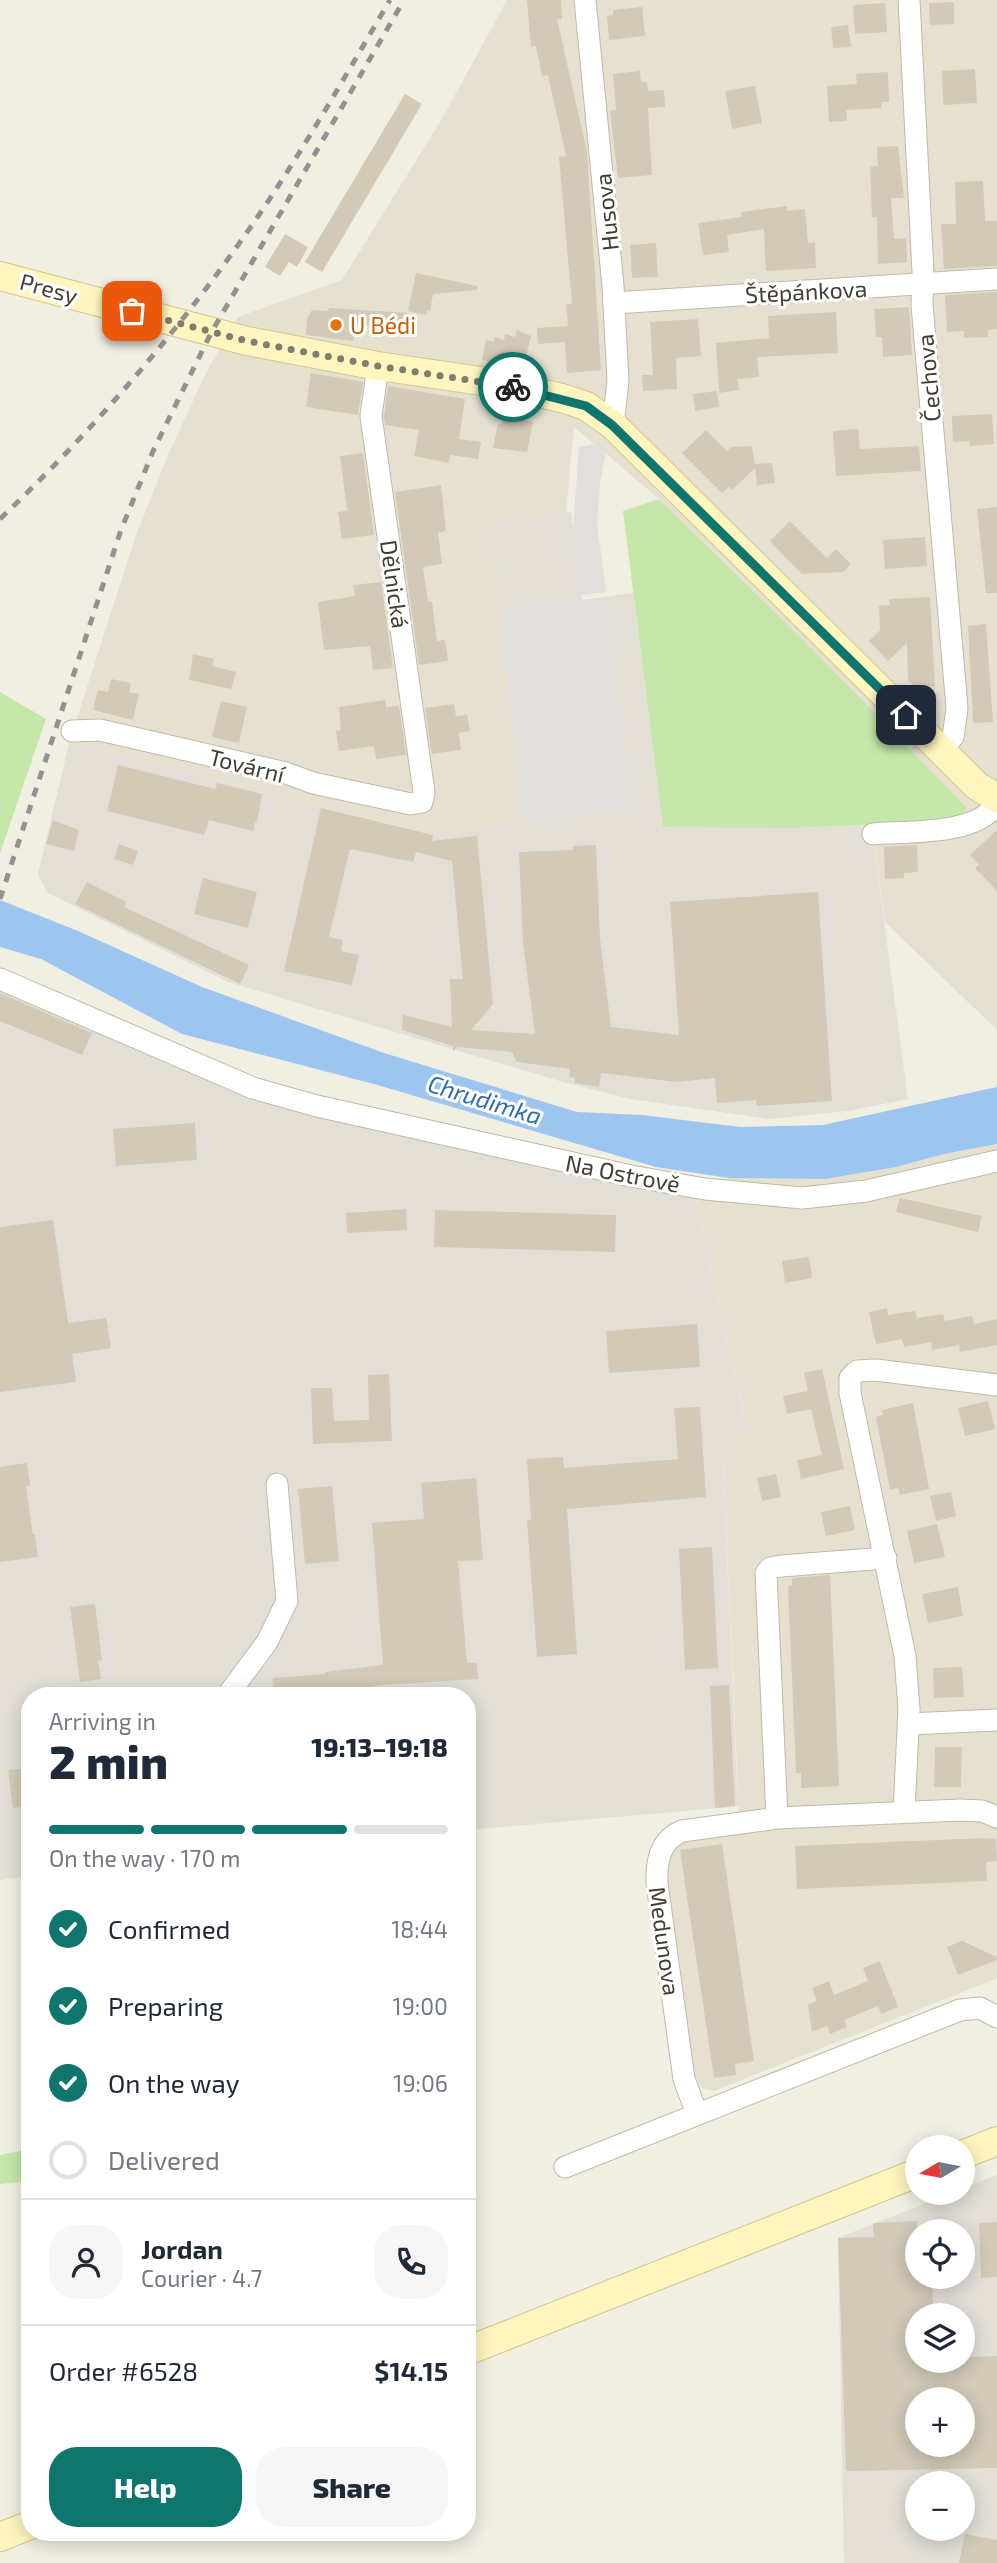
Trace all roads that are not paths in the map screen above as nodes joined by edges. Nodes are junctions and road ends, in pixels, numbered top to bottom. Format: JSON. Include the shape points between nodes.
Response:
{"nodes":[{"id":1,"x":585,"y":0,"type":"edge"},
{"id":2,"x":909,"y":0,"type":"edge"},
{"id":3,"x":0,"y":276,"type":"edge"},
{"id":4,"x":997,"y":279,"type":"edge"},
{"id":5,"x":922,"y":284,"type":"junction"},
{"id":6,"x":614,"y":303,"type":"junction"},
{"id":7,"x":378,"y":366,"type":"junction"},
{"id":8,"x":612,"y":425,"type":"junction"},
{"id":9,"x":72,"y":731,"type":"dead end"},
{"id":10,"x":941,"y":750,"type":"junction"},
{"id":11,"x":422,"y":802,"type":"joint"},
{"id":12,"x":996,"y":806,"type":"edge"},
{"id":13,"x":873,"y":834,"type":"dead end"},
{"id":14,"x":0,"y":979,"type":"edge"},
{"id":15,"x":997,"y":1161,"type":"edge"},
{"id":16,"x":997,"y":1385,"type":"edge"},
{"id":17,"x":277,"y":1484,"type":"dead end"},
{"id":18,"x":886,"y":1558,"type":"junction"},
{"id":19,"x":234,"y":1687,"type":"edge"},
{"id":20,"x":997,"y":1720,"type":"edge"},
{"id":21,"x":908,"y":1724,"type":"junction"},
{"id":22,"x":904,"y":1812,"type":"junction"},
{"id":23,"x":997,"y":1817,"type":"edge"},
{"id":24,"x":776,"y":1818,"type":"junction"},
{"id":25,"x":997,"y":2017,"type":"edge"},
{"id":26,"x":697,"y":2114,"type":"junction"},
{"id":27,"x":997,"y":2141,"type":"edge"},
{"id":28,"x":975,"y":2150,"type":"edge"},
{"id":29,"x":565,"y":2167,"type":"dead end"},
{"id":30,"x":905,"y":2178,"type":"edge"},
{"id":31,"x":476,"y":2347,"type":"edge"},
{"id":32,"x":21,"y":2529,"type":"edge"},
{"id":33,"x":0,"y":2537,"type":"edge"}],
"edges":[{"from":1,"to":6,"type":"street","name":"Husova"},
{"from":2,"to":5,"type":"street","name":"Čechova"},
{"from":3,"to":7,"type":"street","name":"Presy","via":[[247,341]]},
{"from":4,"to":5,"type":"street","name":"Štěpánkova"},
{"from":5,"to":6,"type":"street","name":"Štěpánkova"},
{"from":5,"to":10,"type":"street","name":"Čechova","via":[[957,708],[951,740]]},
{"from":6,"to":8,"type":"street","name":"Husova","via":[[618,381]]},
{"from":7,"to":8,"type":"street","name":"Presy","via":[[562,398],[594,410]]},
{"from":7,"to":11,"type":"street","name":"Dělnická","via":[[371,416]]},
{"from":8,"to":10,"type":"street","name":"Presy"},
{"from":9,"to":11,"type":"street","name":"Tovární","via":[[100,730],[313,783],[411,804]]},
{"from":10,"to":12,"type":"street","name":"Presy"},
{"from":12,"to":13,"type":"street","via":[[973,823]]},
{"from":14,"to":15,"type":"street","name":"Na Ostrově","via":[[253,1088],[586,1167],[705,1189],[802,1198],[841,1195]]},
{"from":16,"to":18,"type":"street","via":[[876,1370],[851,1375],[850,1392]]},
{"from":17,"to":19,"type":"street","via":[[287,1601],[267,1642]]},
{"from":18,"to":21,"type":"street","via":[[905,1656]]},
{"from":18,"to":24,"type":"street","via":[[781,1566],[766,1573]]},
{"from":20,"to":21,"type":"street"},
{"from":21,"to":22,"type":"street"},
{"from":22,"to":23,"type":"street","name":"Medunova","via":[[972,1810]]},
{"from":22,"to":24,"type":"street","name":"Medunova"},
{"from":24,"to":26,"type":"street","name":"Medunova","via":[[682,1830],[670,1837],[659,1856],[657,1883],[684,2080]]},
{"from":25,"to":26,"type":"street","via":[[980,2008],[963,2009]]},
{"from":26,"to":29,"type":"street"},
{"from":27,"to":28,"type":"street"},
{"from":30,"to":31,"type":"street"},
{"from":32,"to":33,"type":"street"}]}
